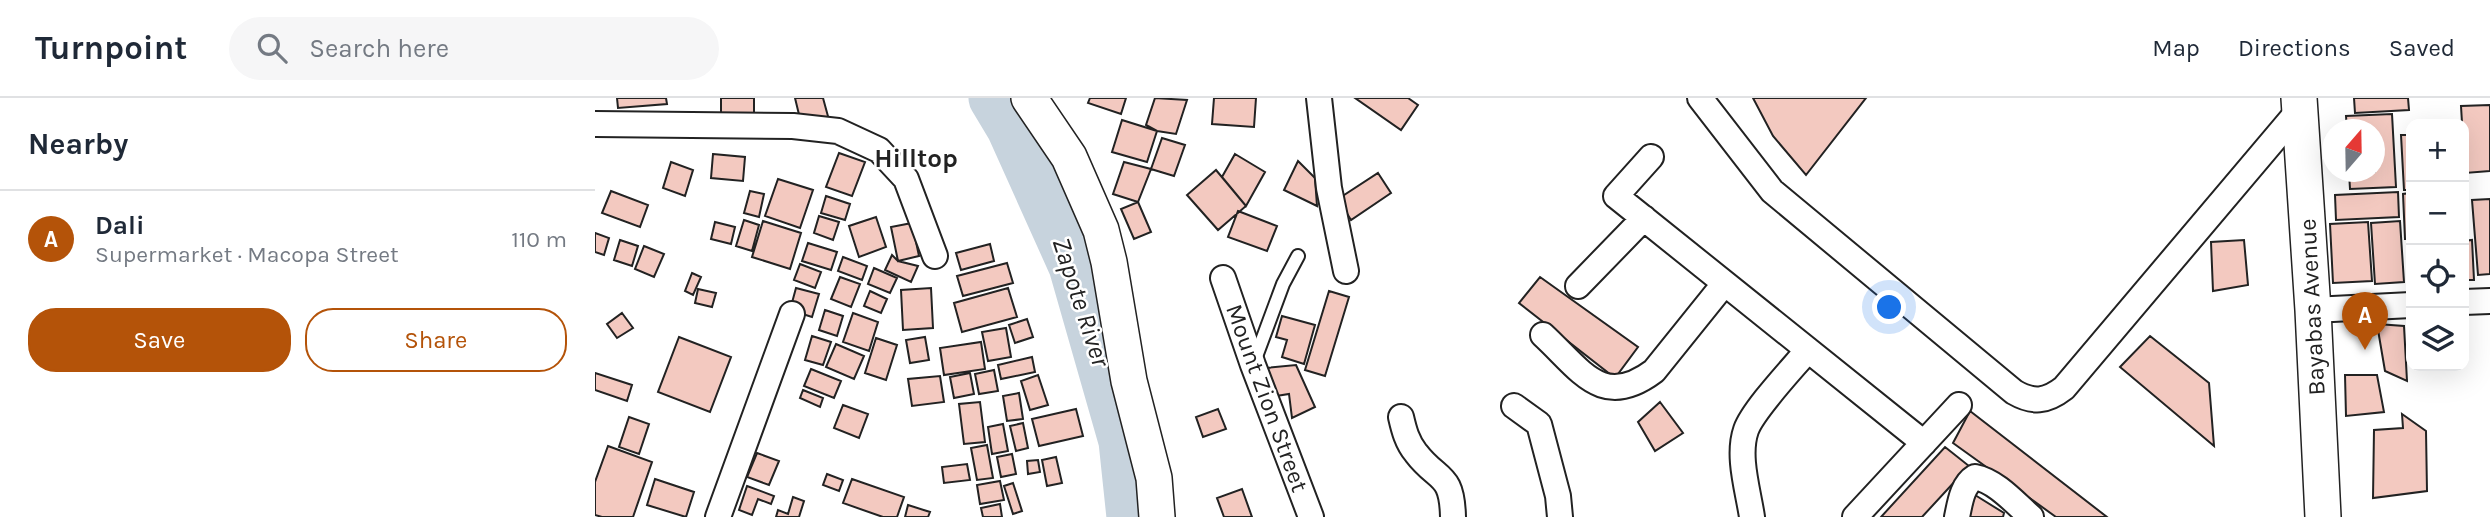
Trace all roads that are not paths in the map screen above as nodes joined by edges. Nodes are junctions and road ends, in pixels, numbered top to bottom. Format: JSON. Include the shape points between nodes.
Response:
{"nodes":[{"id":1,"x":1029,"y":98,"type":"edge"},
{"id":2,"x":1319,"y":98,"type":"edge"},
{"id":3,"x":1700,"y":98,"type":"edge"},
{"id":4,"x":2300,"y":104,"type":"edge"},
{"id":5,"x":595,"y":124,"type":"edge"},
{"id":6,"x":1651,"y":157,"type":"dead end"},
{"id":7,"x":1644,"y":218,"type":"junction"},
{"id":8,"x":935,"y":256,"type":"dead end"},
{"id":9,"x":1298,"y":256,"type":"dead end"},
{"id":10,"x":1346,"y":271,"type":"dead end"},
{"id":11,"x":1223,"y":278,"type":"dead end"},
{"id":12,"x":1724,"y":284,"type":"junction"},
{"id":13,"x":1578,"y":286,"type":"dead end"},
{"id":14,"x":2490,"y":301,"type":"edge"},
{"id":15,"x":2469,"y":302,"type":"edge"},
{"id":16,"x":2406,"y":305,"type":"edge"},
{"id":17,"x":2313,"y":310,"type":"junction"},
{"id":18,"x":792,"y":314,"type":"dead end"},
{"id":19,"x":1543,"y":335,"type":"dead end"},
{"id":20,"x":1807,"y":351,"type":"junction"},
{"id":21,"x":1253,"y":365,"type":"junction"},
{"id":22,"x":1959,"y":405,"type":"dead end"},
{"id":23,"x":1514,"y":406,"type":"dead end"},
{"id":24,"x":1401,"y":417,"type":"dead end"},
{"id":25,"x":1924,"y":443,"type":"junction"},
{"id":26,"x":718,"y":517,"type":"edge"},
{"id":27,"x":1157,"y":517,"type":"edge"},
{"id":28,"x":1311,"y":517,"type":"edge"},
{"id":29,"x":1453,"y":517,"type":"edge"},
{"id":30,"x":1560,"y":517,"type":"edge"},
{"id":31,"x":1752,"y":517,"type":"edge"},
{"id":32,"x":1855,"y":517,"type":"edge"},
{"id":33,"x":1957,"y":517,"type":"edge"},
{"id":34,"x":2031,"y":517,"type":"edge"},
{"id":35,"x":2323,"y":517,"type":"edge"}],
"edges":[{"from":1,"to":27,"type":"street","via":[[1069,158],[1101,230],[1129,381],[1154,478]]},
{"from":2,"to":10,"type":"street","via":[[1329,188]]},
{"from":3,"to":4,"type":"street","via":[[1772,191],[2014,391],[2040,401],[2064,388]]},
{"from":4,"to":17,"type":"street","name":"Bayabas Avenue"},
{"from":5,"to":8,"type":"street","via":[[793,126],[838,131],[879,150],[906,179]]},
{"from":6,"to":7,"type":"street","via":[[1616,196]]},
{"from":7,"to":12,"type":"street"},
{"from":7,"to":13,"type":"street"},
{"from":9,"to":21,"type":"lane"},
{"from":11,"to":21,"type":"street","name":"Mount Zion Street"},
{"from":12,"to":19,"type":"street","via":[[1654,371],[1623,388],[1605,387],[1591,379]]},
{"from":12,"to":20,"type":"street"},
{"from":14,"to":15,"type":"street"},
{"from":16,"to":17,"type":"street"},
{"from":17,"to":35,"type":"street","name":"Bayabas Avenue"},
{"from":18,"to":26,"type":"street"},
{"from":20,"to":25,"type":"street"},
{"from":20,"to":31,"type":"street","via":[[1747,429],[1744,461]]},
{"from":21,"to":28,"type":"street","name":"Mount Zion Street"},
{"from":22,"to":25,"type":"street"},
{"from":23,"to":30,"type":"street","via":[[1539,424]]},
{"from":24,"to":29,"type":"street","via":[[1417,455],[1447,482]]},
{"from":25,"to":32,"type":"street"},
{"from":33,"to":34,"type":"street","via":[[1965,487],[1975,477],[1993,484]]}]}
